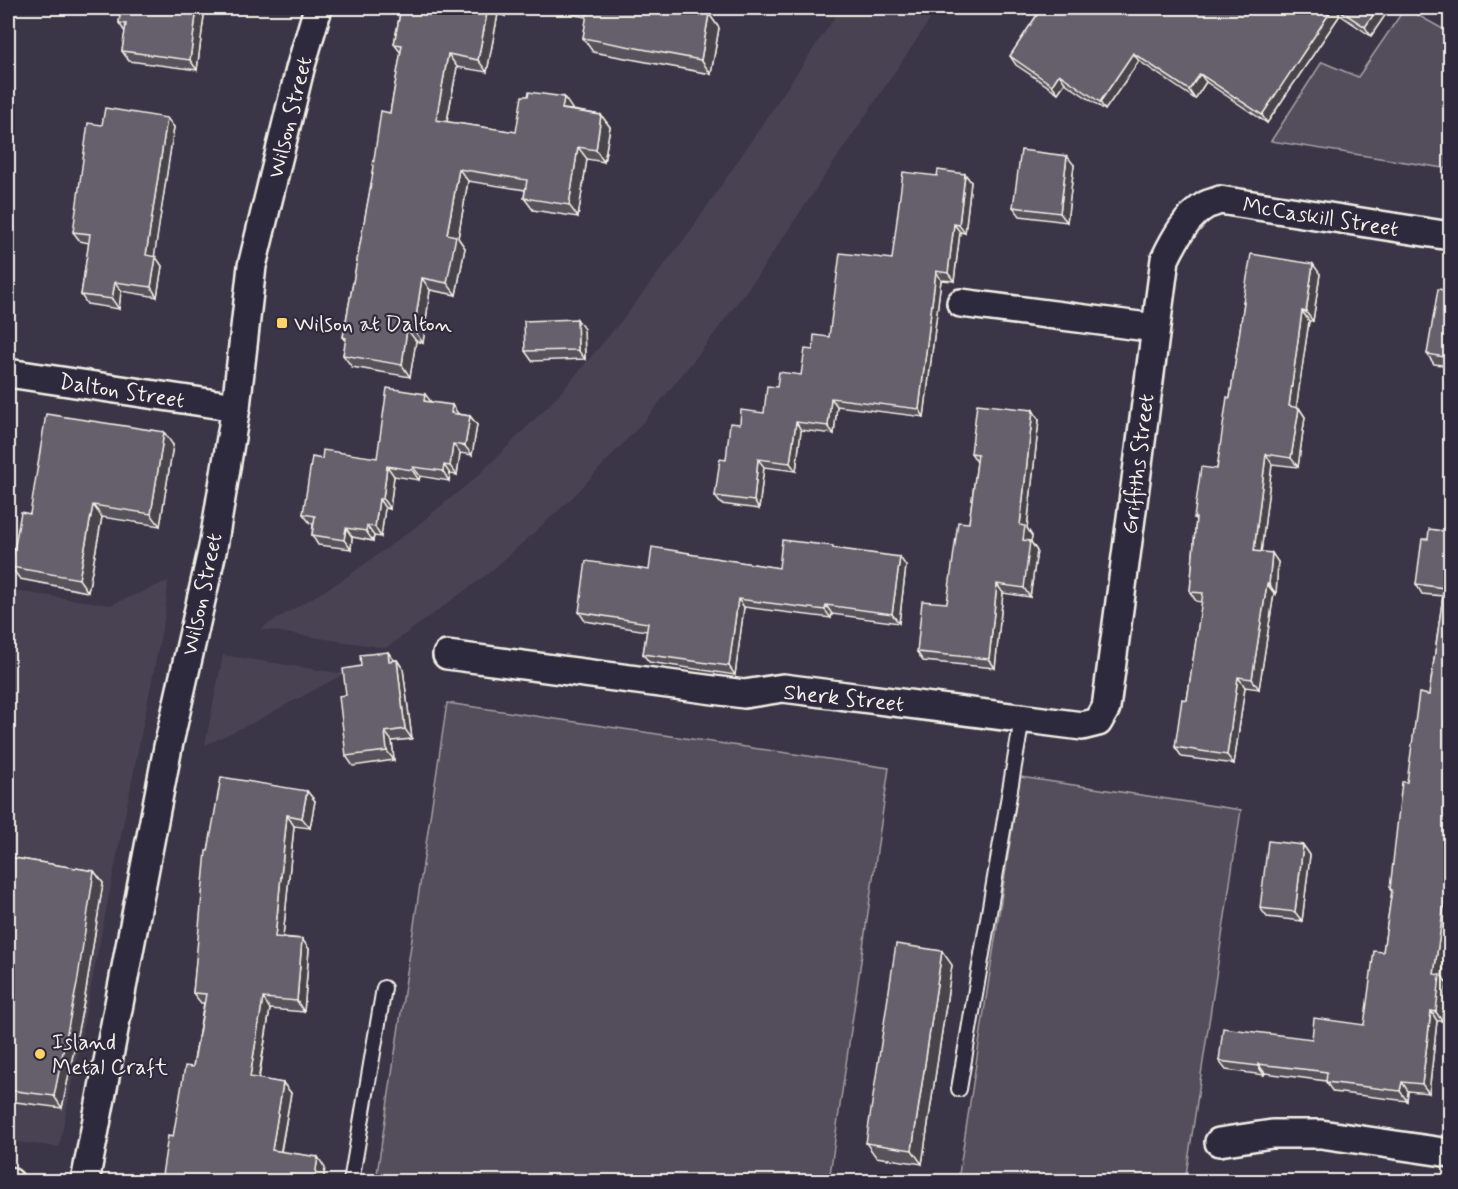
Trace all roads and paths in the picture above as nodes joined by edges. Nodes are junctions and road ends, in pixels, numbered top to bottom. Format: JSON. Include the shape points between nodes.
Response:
{"nodes":[{"id":1,"x":318,"y":8,"type":"edge"},
{"id":2,"x":1195,"y":214,"type":"joint"},
{"id":3,"x":1450,"y":236,"type":"edge"},
{"id":4,"x":961,"y":303,"type":"dead end"},
{"id":5,"x":1155,"y":328,"type":"junction"},
{"id":6,"x":8,"y":373,"type":"edge"},
{"id":7,"x":236,"y":407,"type":"junction"},
{"id":8,"x":447,"y":655,"type":"dead end"},
{"id":9,"x":1022,"y":719,"type":"junction"},
{"id":10,"x":1098,"y":722,"type":"joint"},
{"id":11,"x":384,"y":988,"type":"dead end"},
{"id":12,"x":960,"y":1089,"type":"dead end"},
{"id":13,"x":1219,"y":1142,"type":"dead end"},
{"id":14,"x":1450,"y":1153,"type":"edge"},
{"id":15,"x":85,"y":1182,"type":"edge"},
{"id":16,"x":351,"y":1182,"type":"edge"}],
"edges":[{"from":1,"to":7,"type":"street","name":"Wilson Street","via":[[252,266]]},
{"from":2,"to":3,"type":"street","name":"McCaskill Street","via":[[1220,200]]},
{"from":2,"to":5,"type":"street","name":"Griffiths Street","via":[[1178,233],[1165,260]]},
{"from":4,"to":5,"type":"street"},
{"from":5,"to":10,"type":"street","name":"Griffiths Street","via":[[1106,708]]},
{"from":6,"to":7,"type":"street","name":"Dalton Street"},
{"from":7,"to":15,"type":"street","name":"Wilson Street","via":[[213,547],[168,747]]},
{"from":8,"to":9,"type":"street","name":"Sherk Street","via":[[744,694],[783,688]]},
{"from":9,"to":10,"type":"street","name":"Sherk Street","via":[[1082,726]]},
{"from":9,"to":12,"type":"lane"},
{"from":11,"to":16,"type":"lane"},
{"from":13,"to":14,"type":"street","via":[[1272,1134],[1322,1134]]}]}
